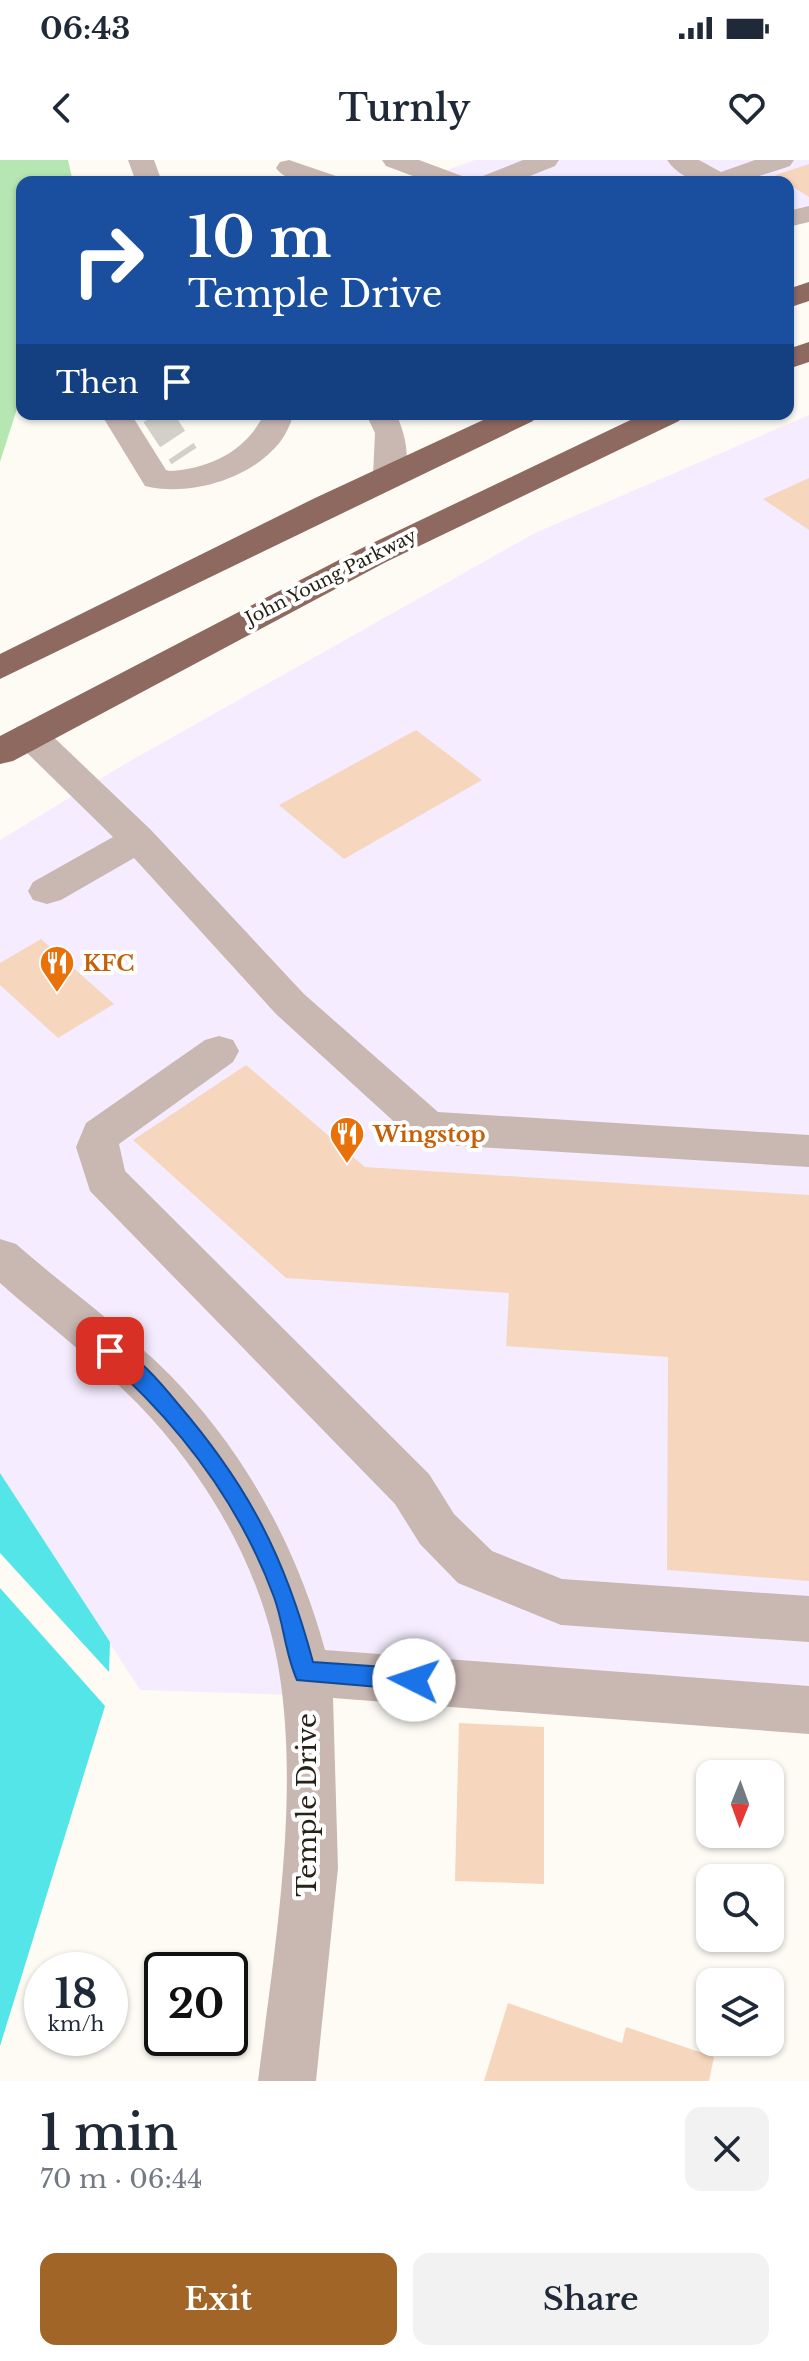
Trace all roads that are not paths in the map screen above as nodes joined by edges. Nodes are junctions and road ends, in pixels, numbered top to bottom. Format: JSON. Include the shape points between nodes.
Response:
{"nodes":[{"id":1,"x":395,"y":160,"type":"edge"},
{"id":2,"x":680,"y":160,"type":"edge"},
{"id":3,"x":781,"y":160,"type":"edge"},
{"id":4,"x":533,"y":162,"type":"edge"},
{"id":5,"x":289,"y":168,"type":"dead end"},
{"id":6,"x":311,"y":176,"type":"edge"},
{"id":7,"x":437,"y":176,"type":"edge"},
{"id":8,"x":504,"y":176,"type":"edge"},
{"id":9,"x":549,"y":176,"type":"edge"},
{"id":10,"x":709,"y":176,"type":"edge"},
{"id":11,"x":737,"y":176,"type":"edge"},
{"id":12,"x":120,"y":420,"type":"edge"},
{"id":13,"x":276,"y":420,"type":"edge"},
{"id":14,"x":384,"y":420,"type":"edge"},
{"id":15,"x":509,"y":420,"type":"edge"},
{"id":16,"x":655,"y":420,"type":"edge"},
{"id":17,"x":389,"y":476,"type":"junction"},
{"id":18,"x":0,"y":668,"type":"edge"},
{"id":19,"x":15,"y":743,"type":"edge"},
{"id":20,"x":138,"y":839,"type":"junction"},
{"id":21,"x":47,"y":891,"type":"dead end"},
{"id":22,"x":219,"y":1051,"type":"dead end"},
{"id":23,"x":809,"y":1151,"type":"edge"},
{"id":24,"x":0,"y":1257,"type":"edge"},
{"id":25,"x":809,"y":1619,"type":"edge"},
{"id":26,"x":305,"y":1672,"type":"junction"},
{"id":27,"x":809,"y":1710,"type":"edge"},
{"id":28,"x":287,"y":2081,"type":"edge"}],
"edges":[{"from":1,"to":7,"type":"street"},
{"from":2,"to":10,"type":"street"},
{"from":3,"to":11,"type":"street"},
{"from":4,"to":8,"type":"street"},
{"from":4,"to":9,"type":"street"},
{"from":5,"to":6,"type":"street"},
{"from":12,"to":13,"type":"street","via":[[156,479],[175,482],[189,466],[248,455],[270,436]]},
{"from":14,"to":17,"type":"street","via":[[390,433]]},
{"from":15,"to":17,"type":"highway"},
{"from":16,"to":19,"type":"highway","name":"John Young Parkway","via":[[374,555]]},
{"from":17,"to":18,"type":"highway"},
{"from":19,"to":20,"type":"street"},
{"from":20,"to":21,"type":"street"},
{"from":20,"to":23,"type":"street","via":[[290,1004],[428,1128]]},
{"from":22,"to":25,"type":"street","via":[[101,1135],[97,1147],[105,1179],[412,1489],[437,1529],[475,1567],[561,1602]]},
{"from":24,"to":26,"type":"street","name":"Temple Drive","via":[[153,1389],[211,1458],[257,1531],[286,1599]]},
{"from":26,"to":27,"type":"street"},
{"from":26,"to":28,"type":"street","name":"Temple Drive","via":[[311,1868]]}]}
